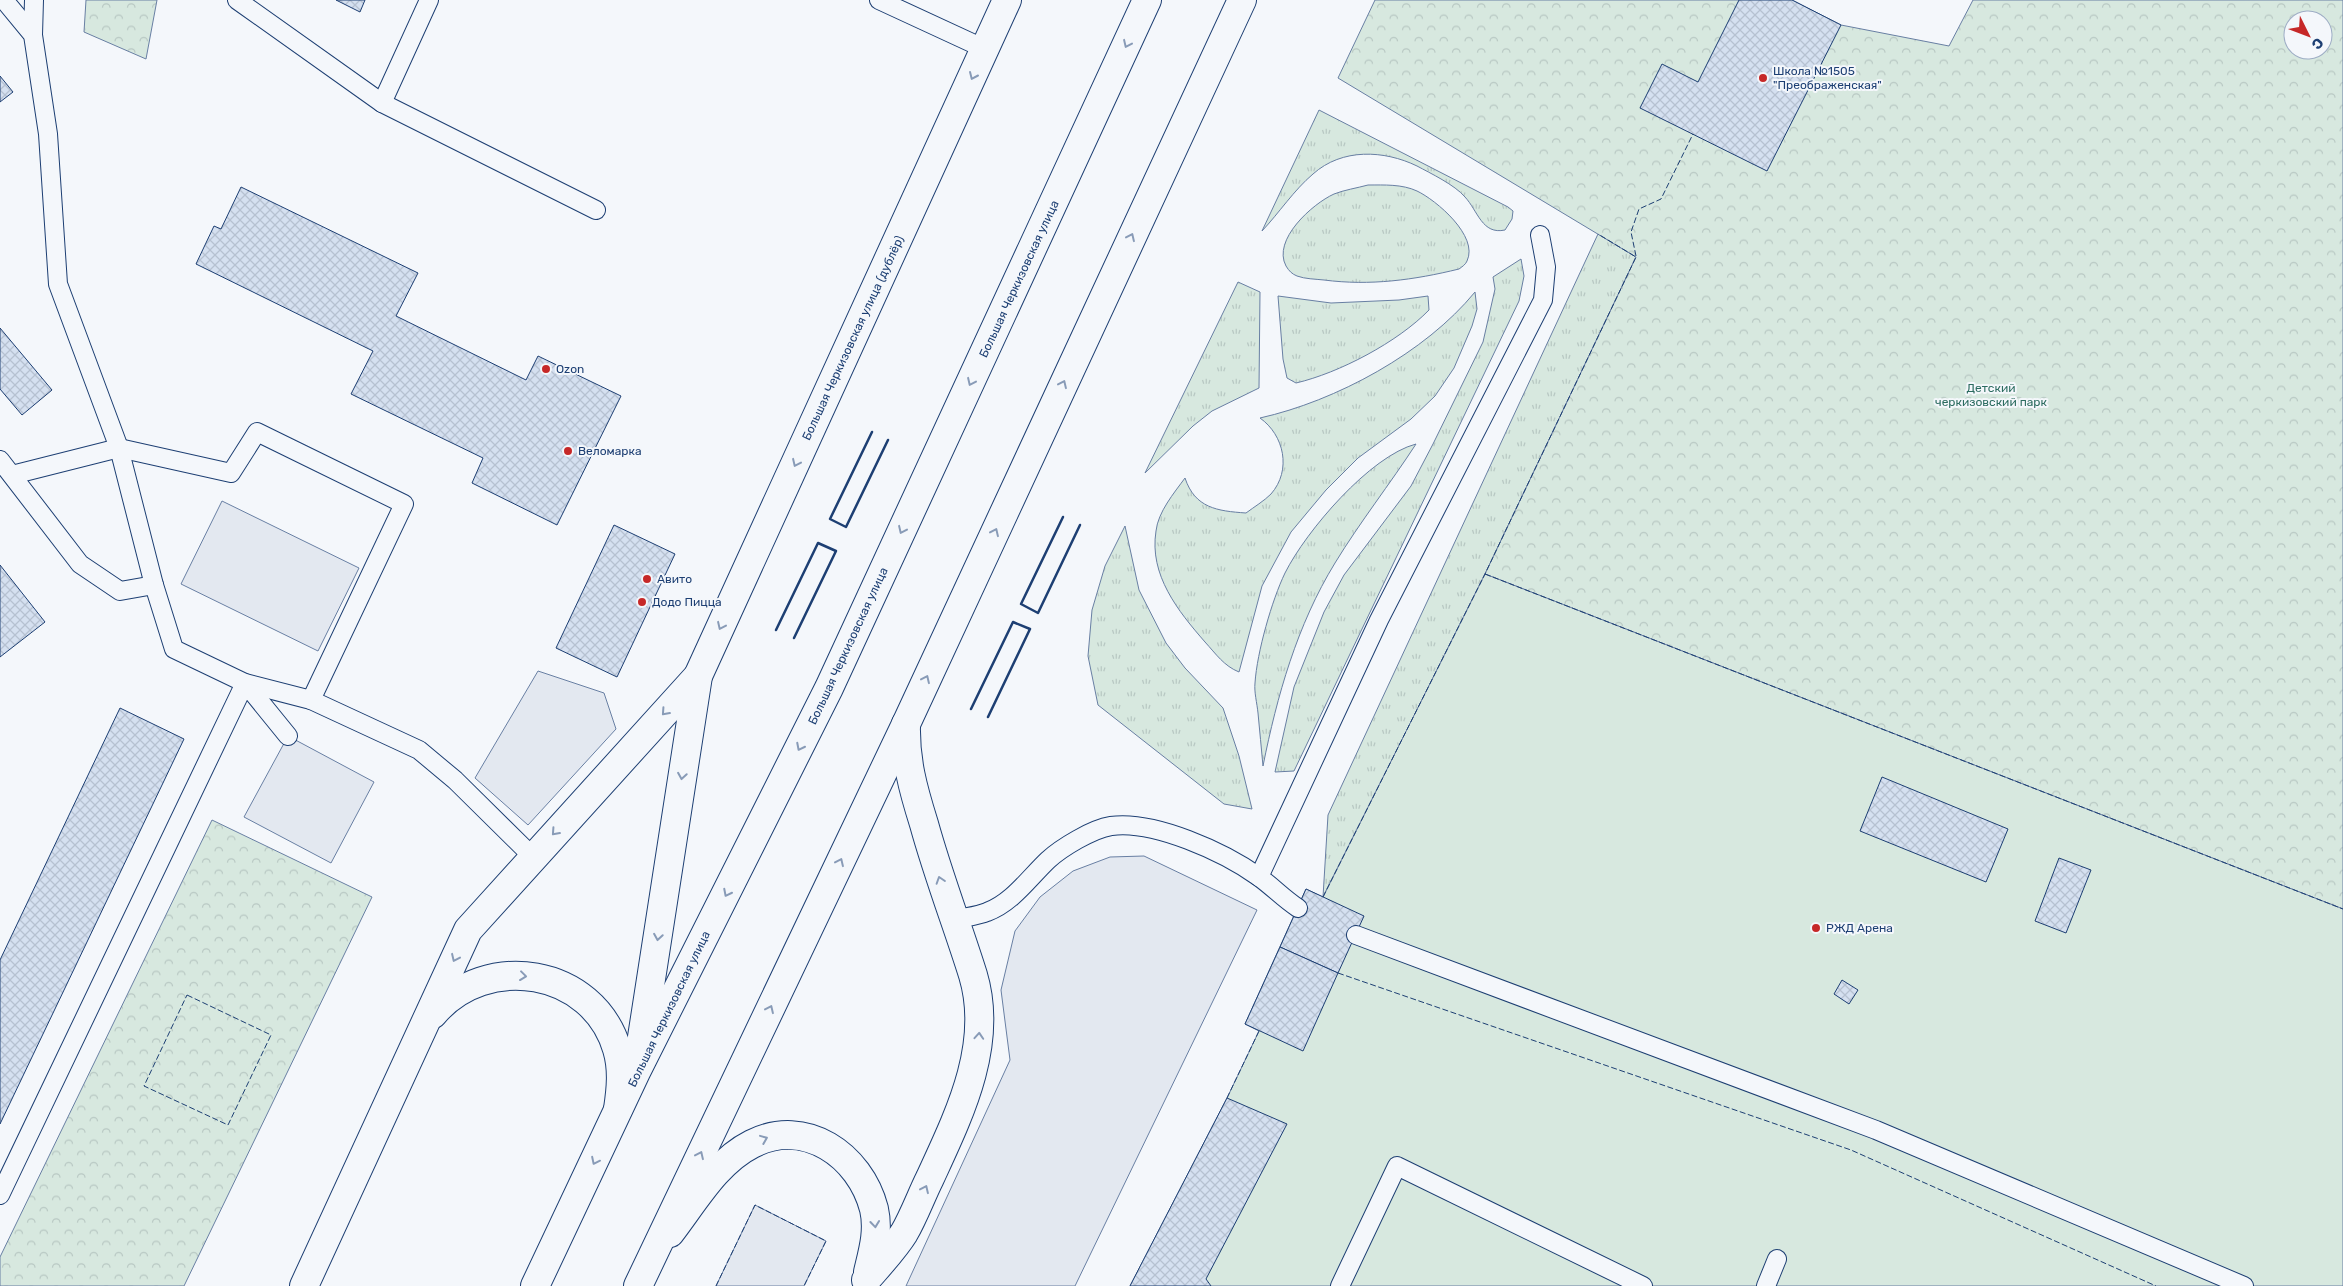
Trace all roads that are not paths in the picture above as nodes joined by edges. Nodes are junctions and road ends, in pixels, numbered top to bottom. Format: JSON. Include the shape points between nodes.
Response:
{"nodes":[{"id":1,"x":4,"y":0,"type":"edge"},
{"id":2,"x":34,"y":0,"type":"edge"},
{"id":3,"x":237,"y":0,"type":"edge"},
{"id":4,"x":429,"y":0,"type":"edge"},
{"id":5,"x":879,"y":0,"type":"edge"},
{"id":6,"x":1007,"y":0,"type":"edge"},
{"id":7,"x":1147,"y":0,"type":"edge"},
{"id":8,"x":1242,"y":0,"type":"edge"},
{"id":9,"x":33,"y":35,"type":"junction"},
{"id":10,"x":985,"y":49,"type":"junction"},
{"id":11,"x":382,"y":103,"type":"junction"},
{"id":12,"x":596,"y":210,"type":"dead end"},
{"id":13,"x":1540,"y":235,"type":"dead end"},
{"id":14,"x":119,"y":448,"type":"junction"},
{"id":15,"x":0,"y":460,"type":"edge"},
{"id":16,"x":12,"y":475,"type":"junction"},
{"id":17,"x":154,"y":585,"type":"junction"},
{"id":18,"x":698,"y":676,"type":"junction"},
{"id":19,"x":244,"y":683,"type":"junction"},
{"id":20,"x":312,"y":700,"type":"junction"},
{"id":21,"x":906,"y":724,"type":"junction"},
{"id":22,"x":288,"y":736,"type":"dead end"},
{"id":23,"x":532,"y":857,"type":"junction"},
{"id":24,"x":1259,"y":877,"type":"junction"},
{"id":25,"x":1298,"y":908,"type":"dead end"},
{"id":26,"x":954,"y":920,"type":"junction"},
{"id":27,"x":1356,"y":935,"type":"dead end"},
{"id":28,"x":423,"y":1027,"type":"junction"},
{"id":29,"x":636,"y":1072,"type":"junction"},
{"id":30,"x":616,"y":1117,"type":"junction"},
{"id":31,"x":0,"y":1195,"type":"edge"},
{"id":32,"x":1777,"y":1259,"type":"dead end"},
{"id":33,"x":643,"y":1274,"type":"edge"},
{"id":34,"x":865,"y":1283,"type":"edge"},
{"id":35,"x":304,"y":1286,"type":"edge"},
{"id":36,"x":535,"y":1286,"type":"edge"},
{"id":37,"x":1340,"y":1286,"type":"edge"},
{"id":38,"x":1643,"y":1286,"type":"edge"},
{"id":39,"x":1766,"y":1286,"type":"edge"},
{"id":40,"x":2244,"y":1286,"type":"edge"}],
"edges":[{"from":1,"to":9,"type":"lane"},
{"from":2,"to":9,"type":"lane"},
{"from":3,"to":11,"type":"lane"},
{"from":4,"to":11,"type":"lane"},
{"from":5,"to":10,"type":"lane"},
{"from":6,"to":10,"type":"street","name":"Большая Черкизовская улица (дублёр)"},
{"from":7,"to":29,"type":"street","name":"Большая Черкизовская улица","one_way":true,"via":[[829,688]]},
{"from":21,"to":8,"type":"street","one_way":true},
{"from":9,"to":14,"type":"lane","via":[[48,134],[58,284]]},
{"from":10,"to":18,"type":"street","name":"Большая Черкизовская улица (дублёр)","one_way":true},
{"from":11,"to":12,"type":"lane"},
{"from":13,"to":24,"type":"lane","via":[[1546,267],[1543,300],[1379,620]]},
{"from":14,"to":16,"type":"lane"},
{"from":14,"to":17,"type":"lane"},
{"from":14,"to":20,"type":"lane","via":[[231,473],[257,432],[404,504]]},
{"from":15,"to":16,"type":"lane"},
{"from":16,"to":17,"type":"lane","via":[[80,564],[120,591]]},
{"from":17,"to":19,"type":"lane","via":[[174,649]]},
{"from":18,"to":23,"type":"street","one_way":true},
{"from":18,"to":29,"type":"street","one_way":true},
{"from":19,"to":20,"type":"lane"},
{"from":19,"to":22,"type":"lane"},
{"from":19,"to":31,"type":"lane"},
{"from":20,"to":23,"type":"lane","via":[[419,750],[455,780]]},
{"from":26,"to":21,"type":"street","one_way":true,"via":[[910,777],[905,751]]},
{"from":33,"to":21,"type":"street","one_way":true},
{"from":23,"to":28,"type":"street","one_way":true,"via":[[468,930]]},
{"from":24,"to":25,"type":"lane"},
{"from":24,"to":26,"type":"lane","via":[[1200,845],[1175,836],[1150,828],[1110,826],[1069,844],[1048,860],[1018,892],[988,912]]},
{"from":34,"to":26,"type":"street","one_way":true,"via":[[904,1233],[950,1135],[970,1082],[980,1039],[979,1008],[973,977]]},
{"from":27,"to":40,"type":"lane","via":[[1876,1130]]},
{"from":28,"to":30,"type":"street","one_way":true,"via":[[446,1000],[476,982],[510,974],[553,982],[576,993],[601,1018],[617,1048],[622,1083]]},
{"from":28,"to":35,"type":"street"},
{"from":29,"to":30,"type":"street","name":"Большая Черкизовская улица"},
{"from":30,"to":36,"type":"street","name":"Большая Черкизовская улица","one_way":true},
{"from":32,"to":39,"type":"lane"},
{"from":33,"to":34,"type":"street","one_way":true,"via":[[707,1183],[734,1154],[773,1135],[785,1134],[817,1140],[835,1151],[853,1166],[866,1187],[874,1210],[877,1238]]},
{"from":37,"to":38,"type":"lane","via":[[1397,1166]]}]}
